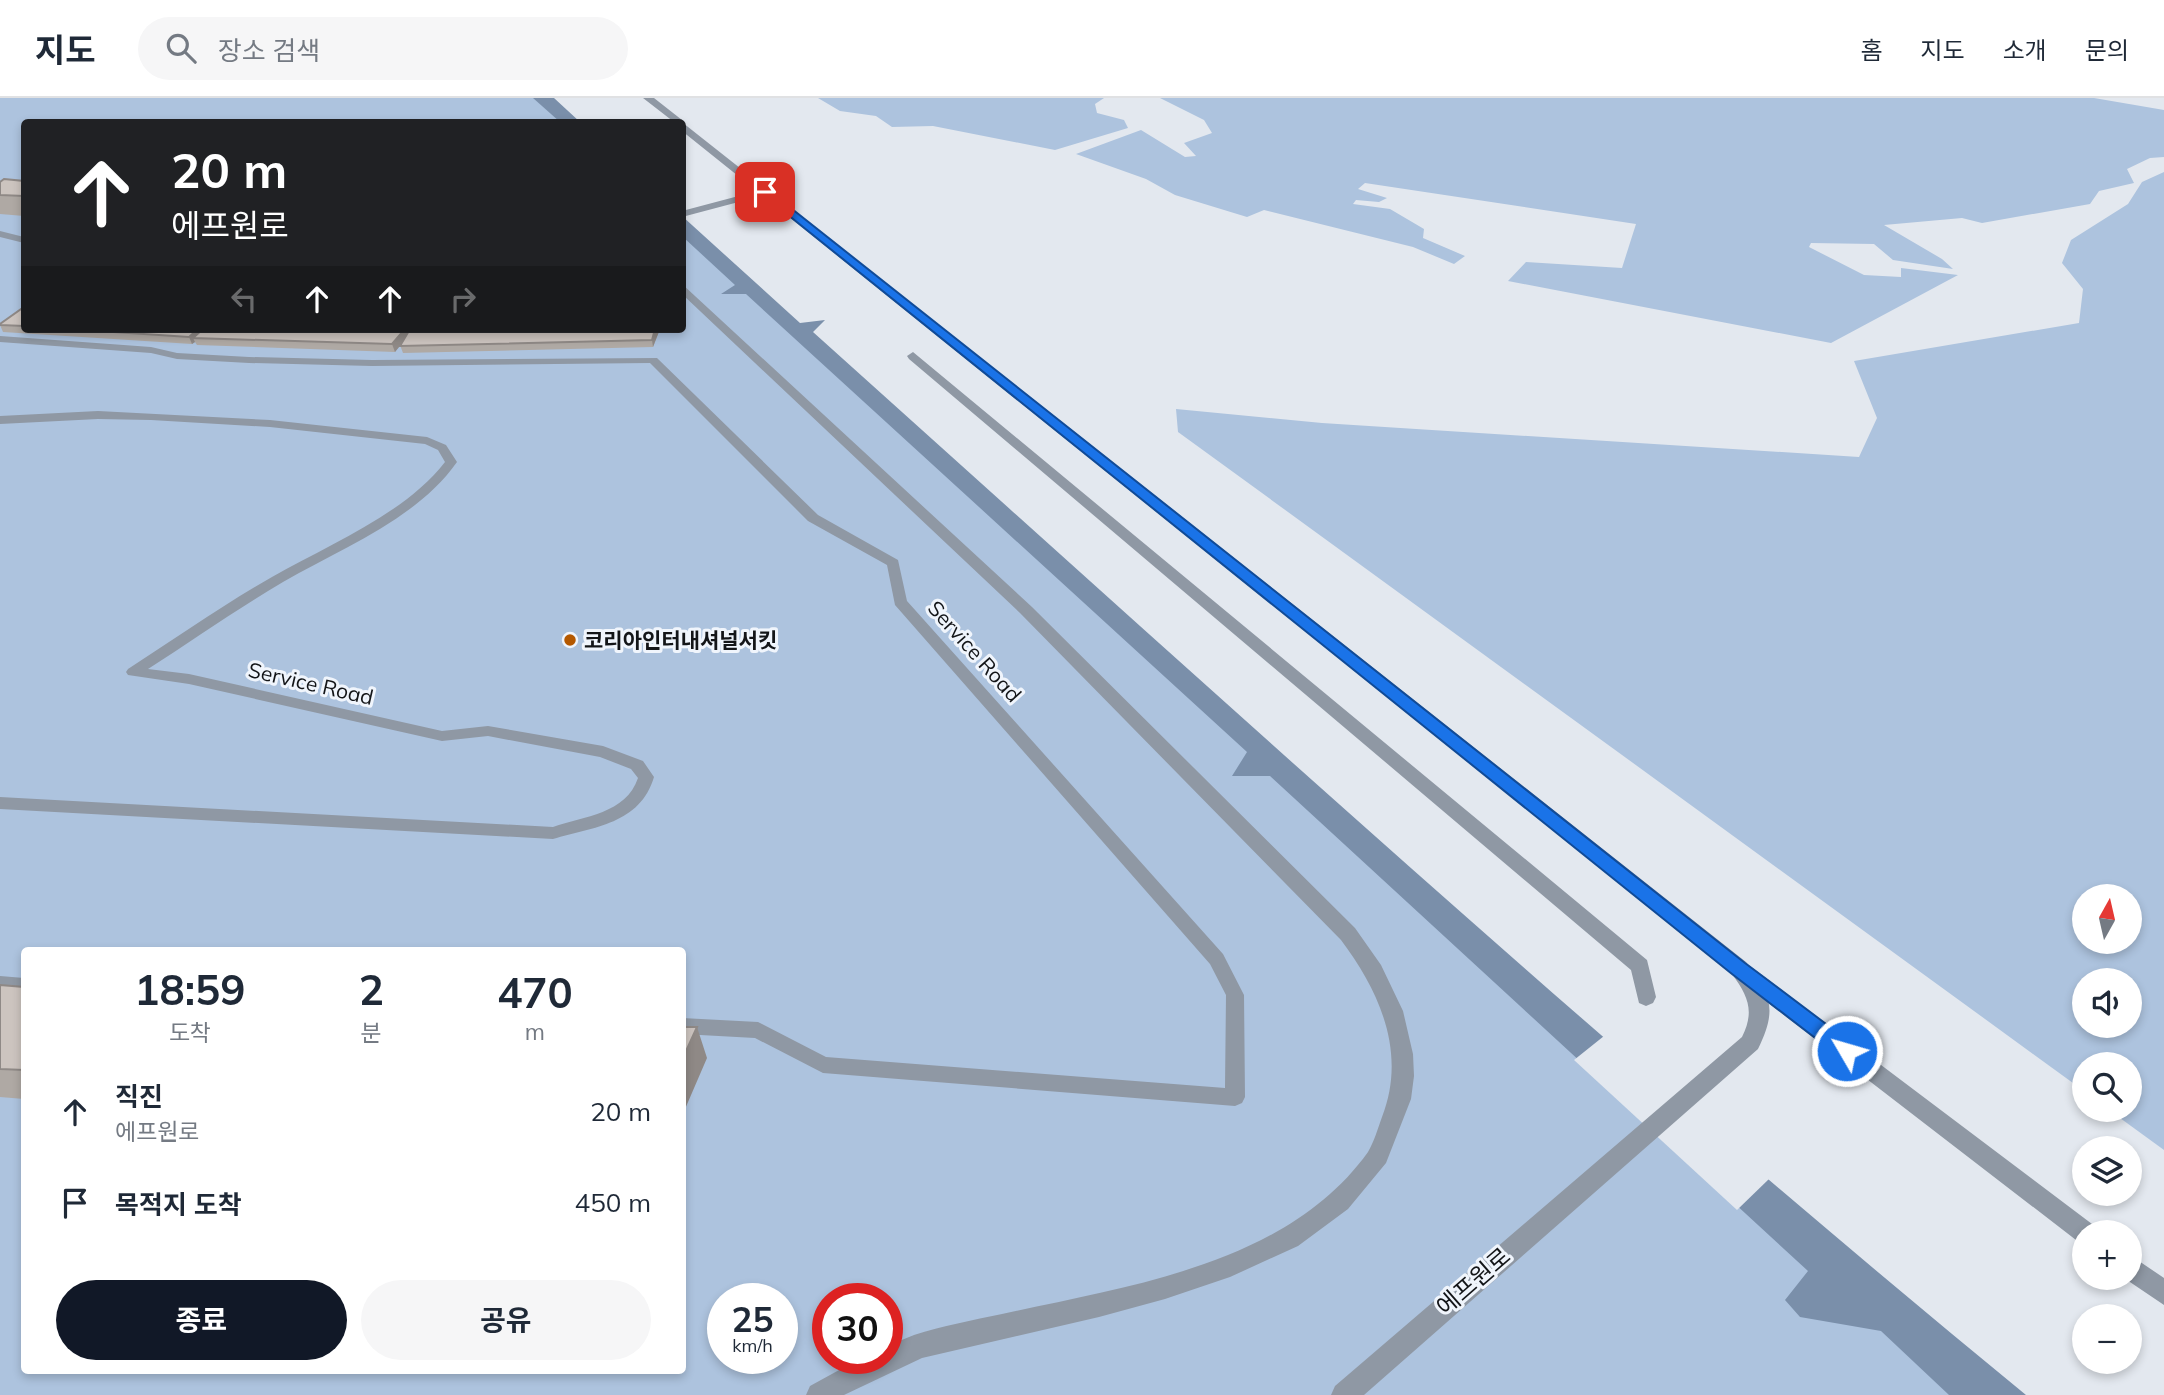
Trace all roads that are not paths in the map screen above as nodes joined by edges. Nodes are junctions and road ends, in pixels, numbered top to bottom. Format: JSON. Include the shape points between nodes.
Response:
{"nodes":[{"id":1,"x":648,"y":98,"type":"edge"},
{"id":2,"x":675,"y":119,"type":"edge"},
{"id":3,"x":686,"y":128,"type":"edge"},
{"id":4,"x":765,"y":192,"type":"junction"},
{"id":5,"x":686,"y":214,"type":"edge"},
{"id":6,"x":0,"y":234,"type":"edge"},
{"id":7,"x":21,"y":239,"type":"edge"},
{"id":8,"x":686,"y":291,"type":"edge"},
{"id":9,"x":0,"y":339,"type":"edge"},
{"id":10,"x":913,"y":356,"type":"dead end"},
{"id":11,"x":0,"y":420,"type":"edge"},
{"id":12,"x":0,"y":803,"type":"edge"},
{"id":13,"x":1739,"y":968,"type":"junction"},
{"id":14,"x":0,"y":984,"type":"edge"},
{"id":15,"x":21,"y":985,"type":"edge"},
{"id":16,"x":1646,"y":997,"type":"dead end"},
{"id":17,"x":686,"y":1026,"type":"edge"},
{"id":18,"x":2072,"y":1223,"type":"edge"},
{"id":19,"x":2142,"y":1276,"type":"edge"},
{"id":20,"x":2164,"y":1293,"type":"edge"},
{"id":21,"x":820,"y":1395,"type":"edge"},
{"id":22,"x":1344,"y":1395,"type":"edge"}],
"edges":[{"from":1,"to":2,"type":"street"},
{"from":3,"to":4,"type":"street"},
{"from":4,"to":5,"type":"street"},
{"from":4,"to":13,"type":"street"},
{"from":6,"to":7,"type":"street"},
{"from":8,"to":21,"type":"street","via":[[1026,610],[1348,934],[1373,965],[1392,1005],[1400,1041],[1403,1081],[1395,1123],[1378,1158],[1347,1194],[1302,1230],[1241,1262],[1177,1283],[914,1348]]},
{"from":9,"to":17,"type":"lane","name":"Service Road","via":[[263,360],[653,360],[813,518],[892,564],[900,602],[1217,959],[1235,995],[1236,1097],[823,1065],[758,1030]]},
{"from":10,"to":16,"type":"street","via":[[1640,966]]},
{"from":11,"to":12,"type":"lane","name":"Service Road","via":[[26,422],[79,414],[284,424],[440,445],[452,462],[433,484],[133,672],[189,679],[442,736],[488,731],[603,752],[637,765],[646,777],[637,801],[553,833]]},
{"from":13,"to":18,"type":"street"},
{"from":13,"to":22,"type":"street","name":"에프원로","via":[[1762,1004],[1760,1023],[1750,1042]]},
{"from":14,"to":15,"type":"lane"},
{"from":19,"to":20,"type":"street"}]}
